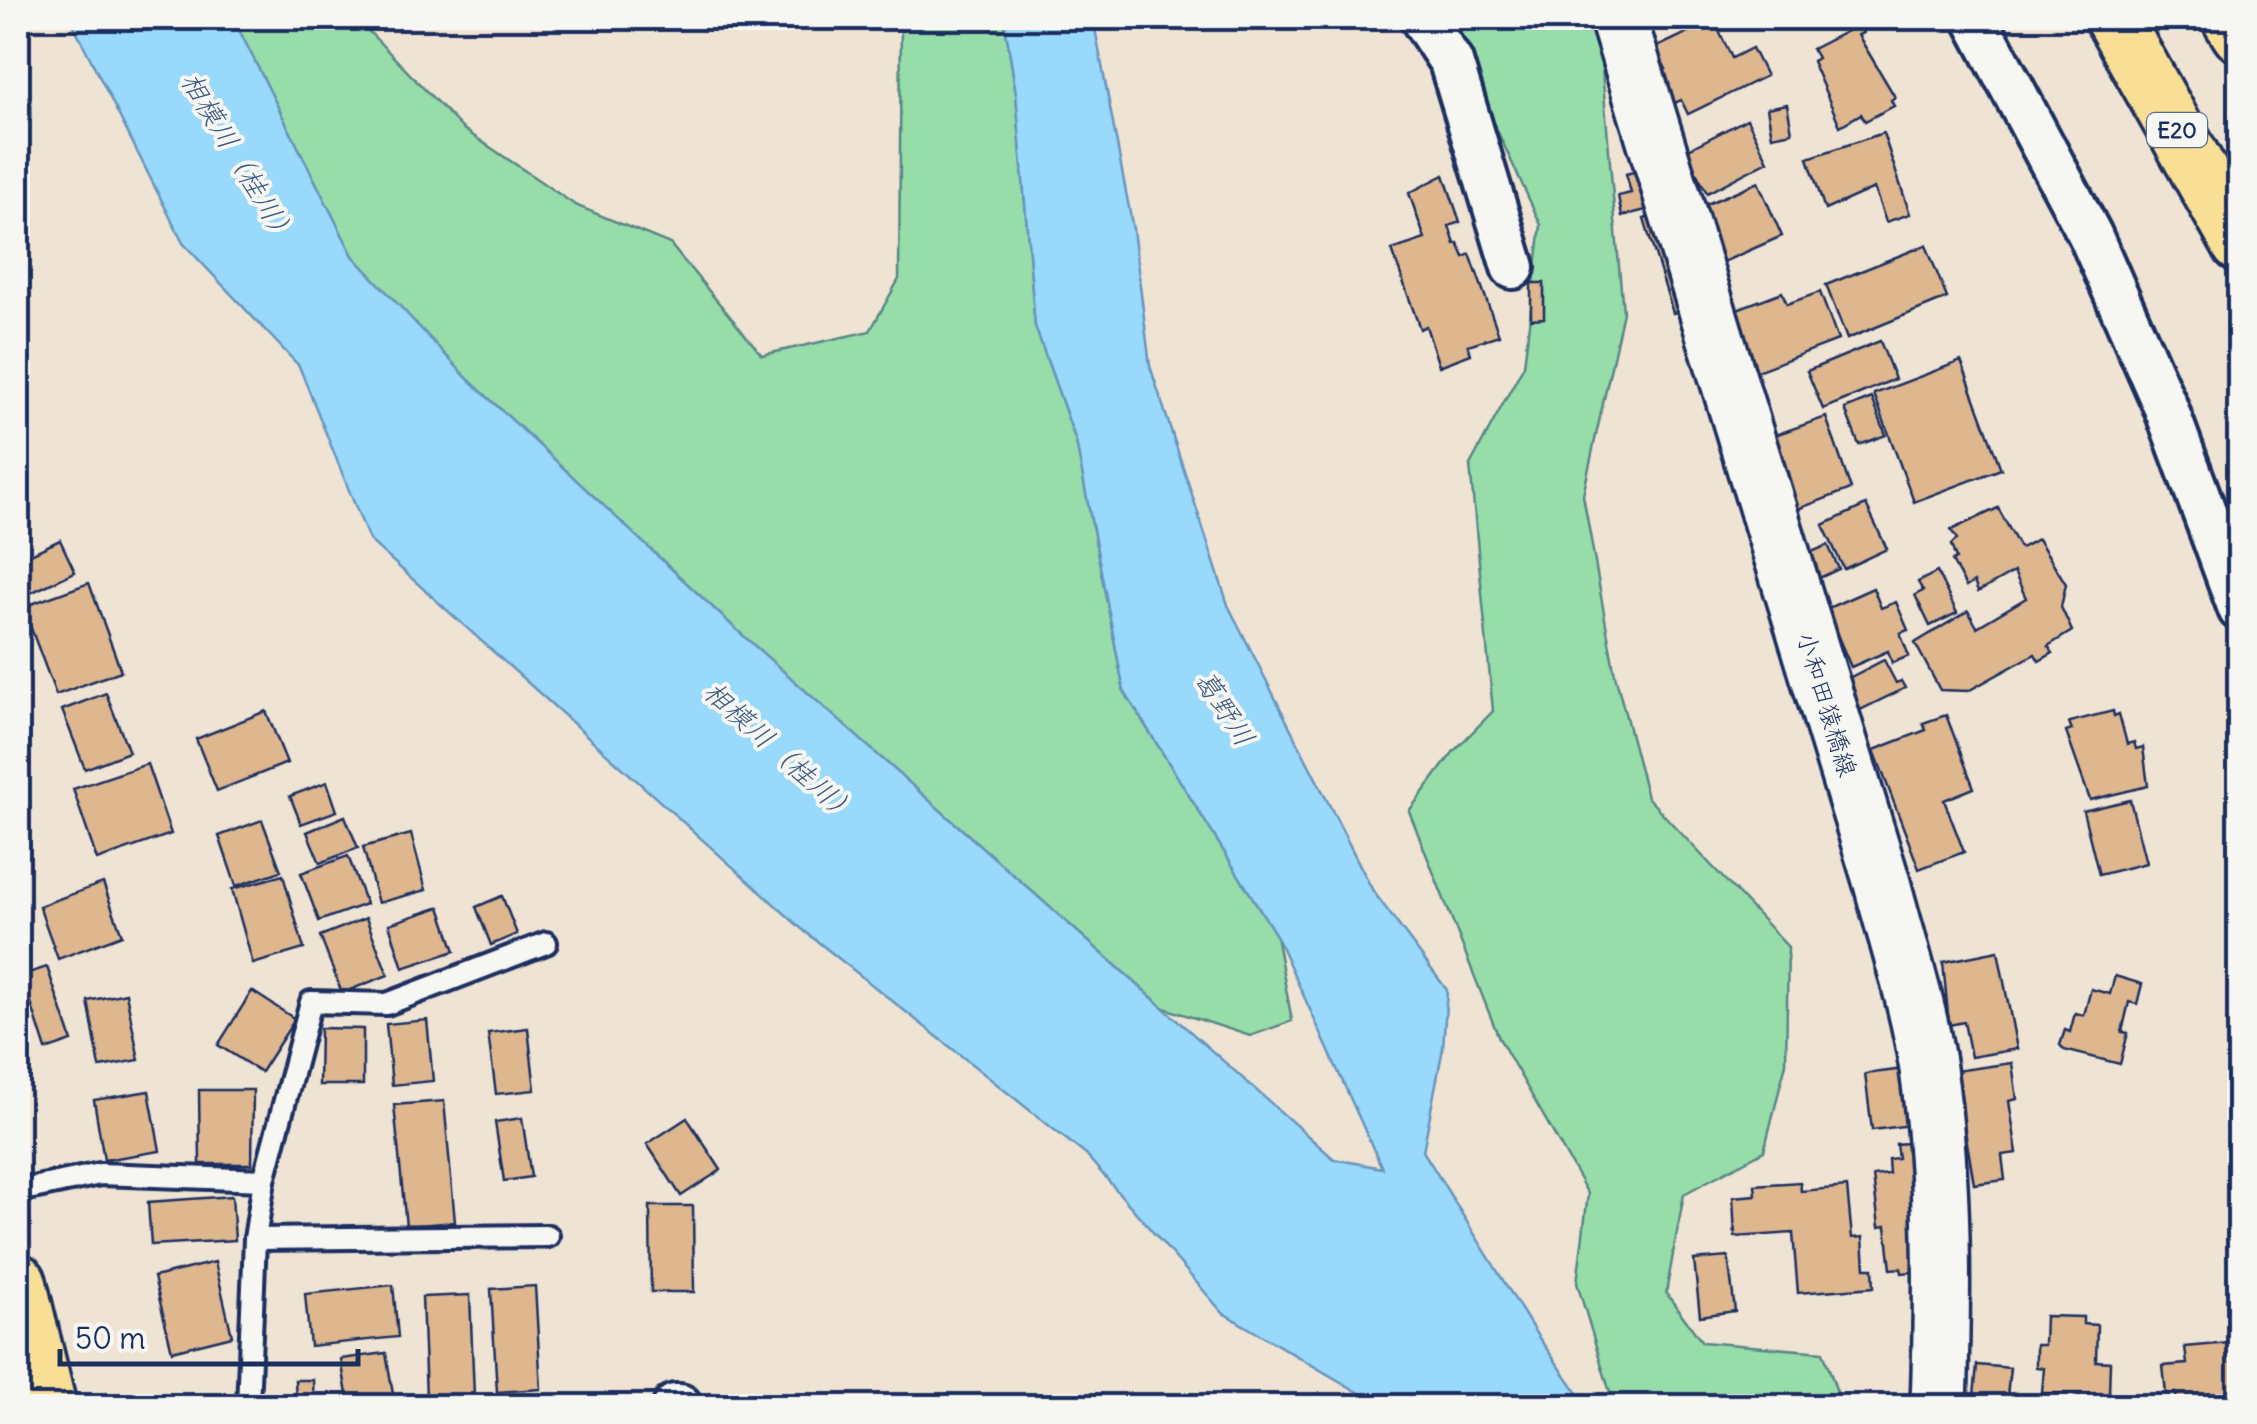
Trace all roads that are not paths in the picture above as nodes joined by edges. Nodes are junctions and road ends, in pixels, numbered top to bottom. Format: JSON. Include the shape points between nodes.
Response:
{"nodes":[{"id":1,"x":1422,"y":18,"type":"edge"},
{"id":2,"x":1618,"y":18,"type":"edge"},
{"id":3,"x":1976,"y":18,"type":"edge"},
{"id":4,"x":2113,"y":18,"type":"edge"},
{"id":5,"x":2230,"y":18,"type":"edge"},
{"id":6,"x":2240,"y":34,"type":"edge"},
{"id":7,"x":2240,"y":244,"type":"edge"},
{"id":8,"x":1513,"y":267,"type":"dead end"},
{"id":9,"x":2240,"y":609,"type":"edge"},
{"id":10,"x":546,"y":943,"type":"dead end"},
{"id":11,"x":264,"y":1180,"type":"junction"},
{"id":12,"x":18,"y":1190,"type":"edge"},
{"id":13,"x":548,"y":1236,"type":"dead end"},
{"id":14,"x":255,"y":1239,"type":"junction"},
{"id":15,"x":18,"y":1282,"type":"edge"},
{"id":16,"x":48,"y":1406,"type":"edge"},
{"id":17,"x":248,"y":1406,"type":"edge"},
{"id":18,"x":1938,"y":1406,"type":"edge"}],
"edges":[{"from":1,"to":8,"type":"street","via":[[1451,62]]},
{"from":2,"to":18,"type":"main road","name":"小和田猿橋線","via":[[1882,883],[1916,1016],[1940,1212]]},
{"from":3,"to":9,"type":"street","via":[[2090,235],[2166,408]]},
{"from":4,"to":7,"type":"highway","number":"E20"},
{"from":5,"to":6,"type":"highway"},
{"from":10,"to":11,"type":"lane","via":[[387,1004],[311,1002]]},
{"from":11,"to":12,"type":"lane","via":[[100,1174]]},
{"from":11,"to":14,"type":"lane"},
{"from":13,"to":14,"type":"lane"},
{"from":14,"to":17,"type":"lane"},
{"from":15,"to":16,"type":"highway"}]}
